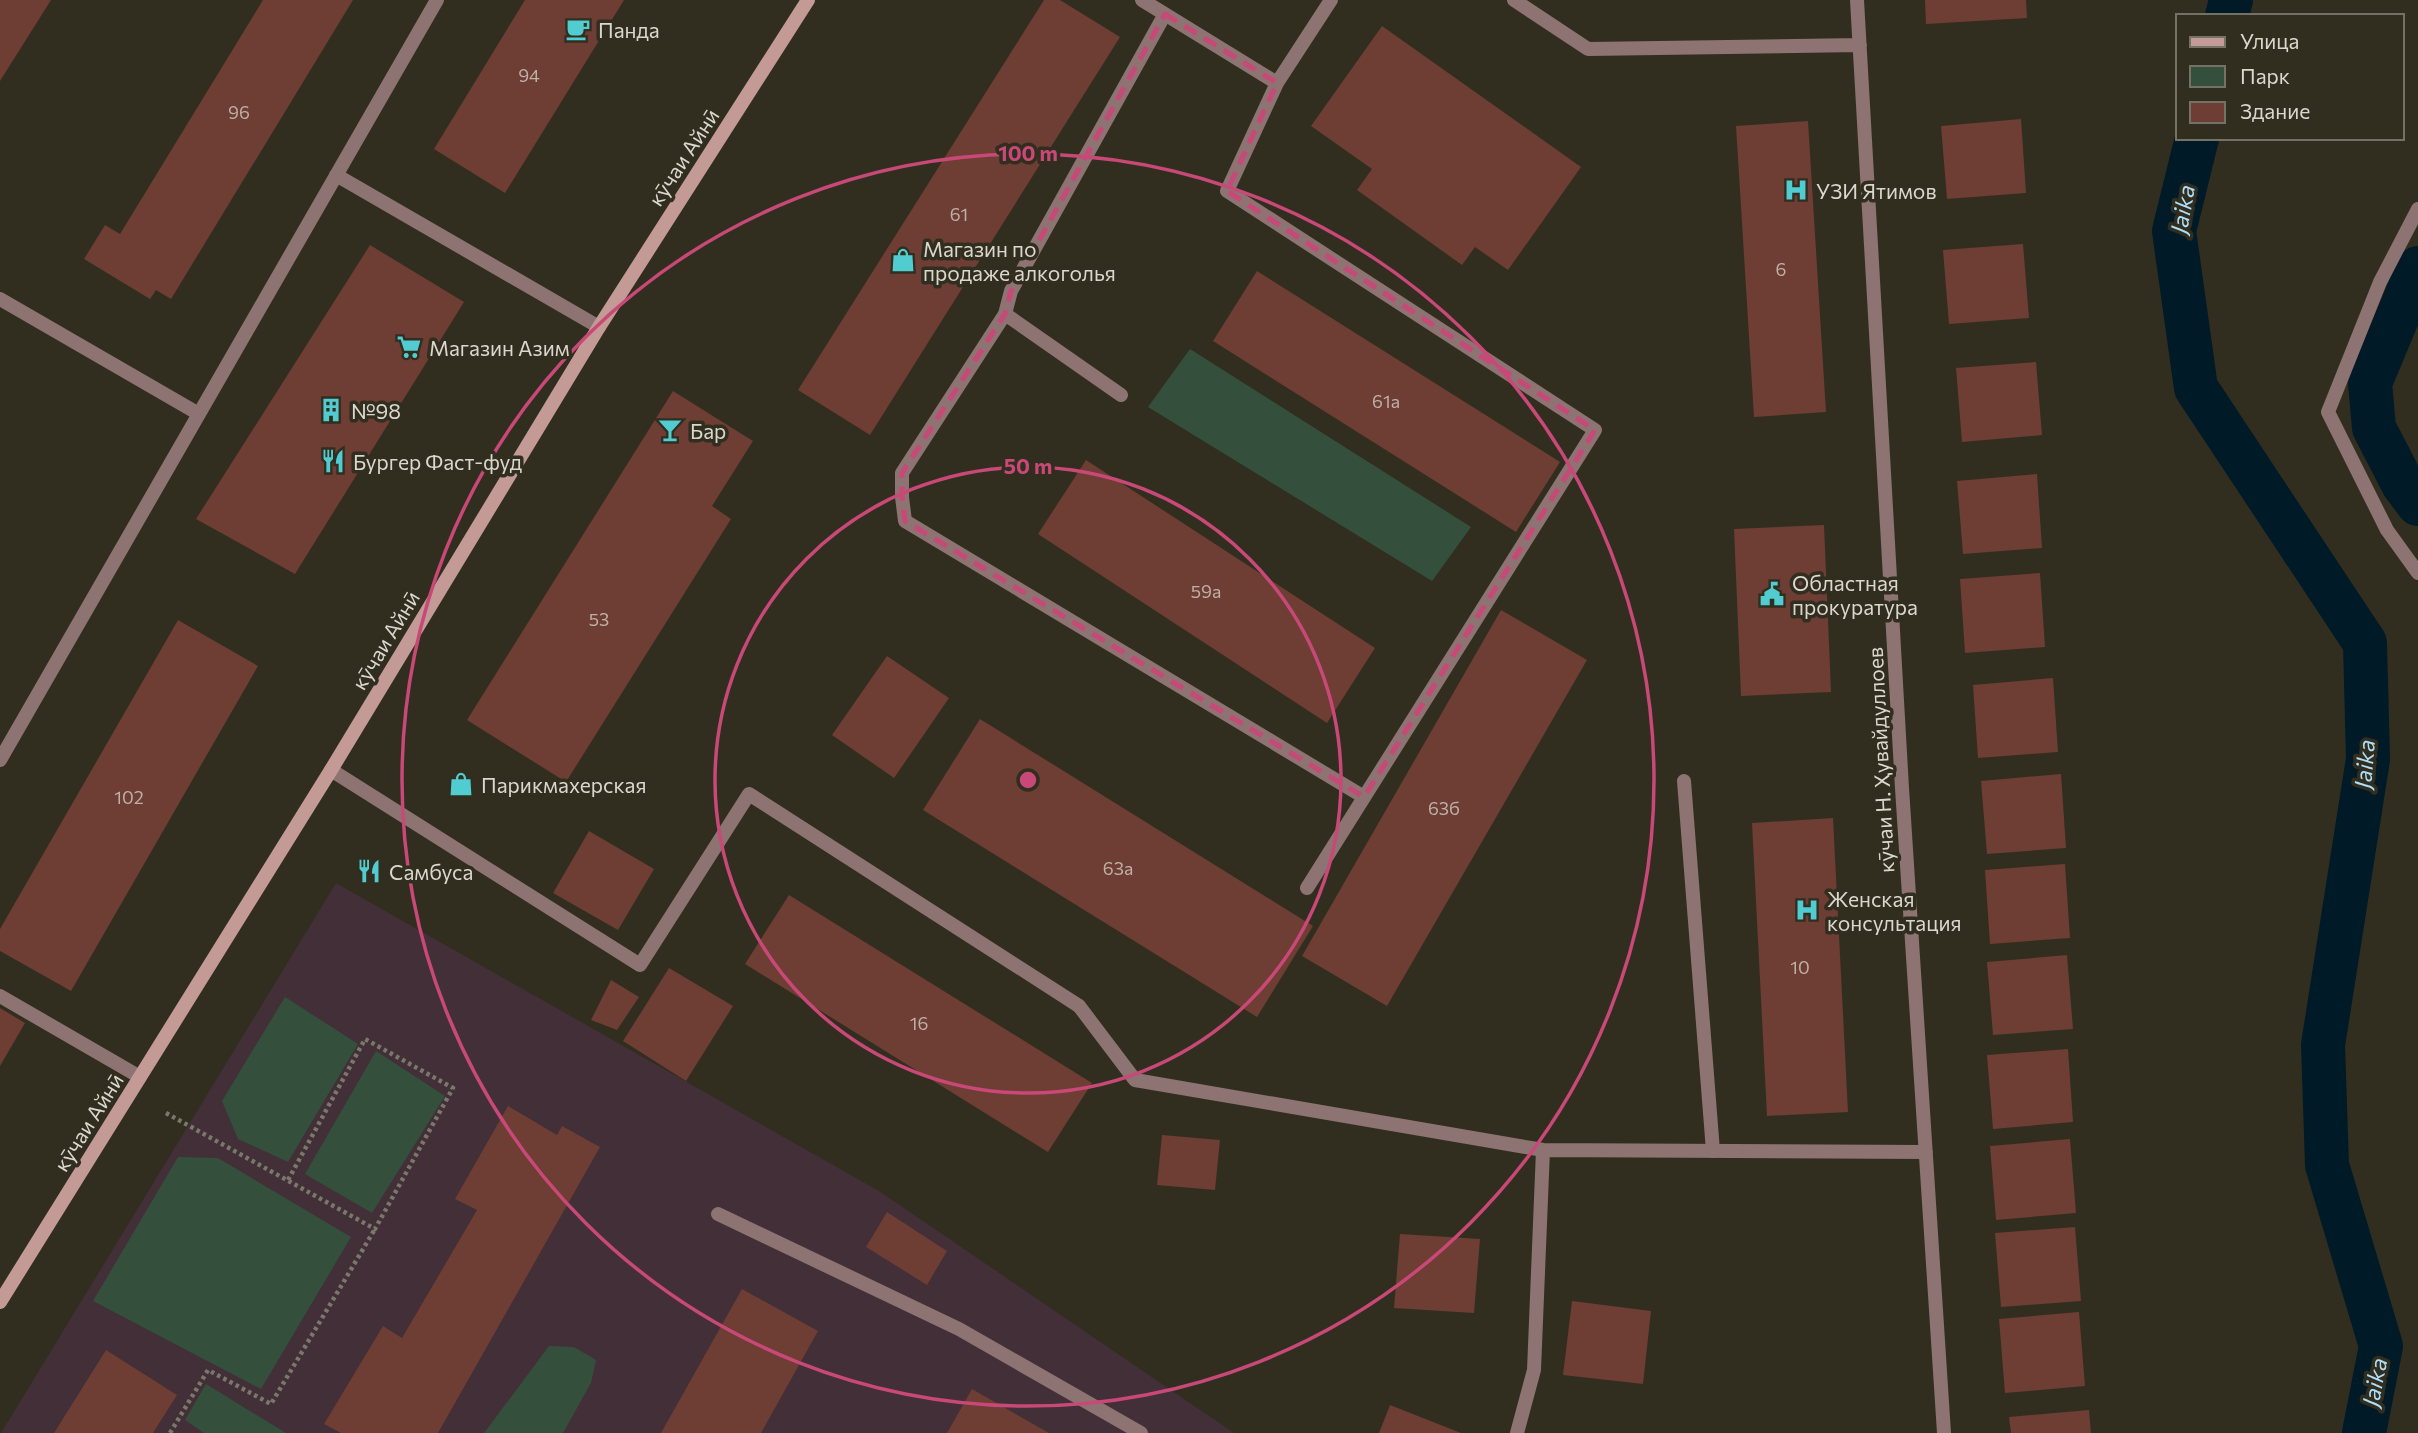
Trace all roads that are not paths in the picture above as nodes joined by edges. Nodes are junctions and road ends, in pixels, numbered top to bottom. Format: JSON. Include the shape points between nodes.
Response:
{"nodes":[{"id":1,"x":437,"y":0,"type":"edge"},
{"id":2,"x":808,"y":0,"type":"edge"},
{"id":3,"x":1142,"y":0,"type":"edge"},
{"id":4,"x":1331,"y":0,"type":"edge"},
{"id":5,"x":1514,"y":0,"type":"edge"},
{"id":6,"x":1857,"y":0,"type":"edge"},
{"id":7,"x":1165,"y":14,"type":"junction"},
{"id":8,"x":1860,"y":45,"type":"junction"},
{"id":9,"x":1277,"y":83,"type":"junction"},
{"id":10,"x":336,"y":174,"type":"junction"},
{"id":11,"x":2418,"y":209,"type":"edge"},
{"id":12,"x":0,"y":299,"type":"edge"},
{"id":13,"x":1005,"y":314,"type":"junction"},
{"id":14,"x":599,"y":327,"type":"junction"},
{"id":15,"x":1121,"y":395,"type":"dead end"},
{"id":16,"x":199,"y":414,"type":"junction"},
{"id":17,"x":2418,"y":573,"type":"edge"},
{"id":18,"x":0,"y":760,"type":"edge"},
{"id":19,"x":331,"y":770,"type":"junction"},
{"id":20,"x":1685,"y":781,"type":"dead end"},
{"id":21,"x":1364,"y":797,"type":"junction"},
{"id":22,"x":1307,"y":888,"type":"dead end"},
{"id":23,"x":0,"y":996,"type":"edge"},
{"id":24,"x":140,"y":1077,"type":"junction"},
{"id":25,"x":1543,"y":1150,"type":"junction"},
{"id":26,"x":1713,"y":1151,"type":"junction"},
{"id":27,"x":1926,"y":1152,"type":"junction"},
{"id":28,"x":718,"y":1214,"type":"dead end"},
{"id":29,"x":0,"y":1302,"type":"edge"},
{"id":30,"x":1141,"y":1433,"type":"edge"},
{"id":31,"x":1517,"y":1433,"type":"edge"},
{"id":32,"x":1944,"y":1433,"type":"edge"}],
"edges":[{"from":1,"to":10,"type":"street"},
{"from":2,"to":14,"type":"main road","name":"кӯчаи Айнӣ"},
{"from":3,"to":7,"type":"street"},
{"from":4,"to":9,"type":"street"},
{"from":5,"to":8,"type":"street","via":[[1588,49]]},
{"from":6,"to":8,"type":"street","name":"кӯчаи Н. Ҳувайдуллоев"},
{"from":7,"to":9,"type":"street"},
{"from":7,"to":13,"type":"street","via":[[1011,291]]},
{"from":8,"to":27,"type":"street","name":"кӯчаи Н. Ҳувайдуллоев"},
{"from":9,"to":21,"type":"street","via":[[1227,191],[1595,430]]},
{"from":10,"to":14,"type":"street"},
{"from":10,"to":16,"type":"street"},
{"from":11,"to":17,"type":"street","via":[[2380,282],[2329,412],[2387,530]]},
{"from":12,"to":16,"type":"street"},
{"from":13,"to":15,"type":"street"},
{"from":13,"to":21,"type":"street","via":[[902,473],[905,521]]},
{"from":14,"to":19,"type":"main road","name":"кӯчаи Айнӣ"},
{"from":16,"to":18,"type":"street"},
{"from":19,"to":24,"type":"main road","name":"кӯчаи Айнӣ"},
{"from":19,"to":25,"type":"street","via":[[640,965],[749,794],[1079,1006],[1135,1080]]},
{"from":20,"to":26,"type":"street"},
{"from":21,"to":22,"type":"street"},
{"from":23,"to":24,"type":"street"},
{"from":24,"to":29,"type":"main road","name":"кӯчаи Айнӣ"},
{"from":25,"to":26,"type":"street"},
{"from":25,"to":31,"type":"street","via":[[1534,1370]]},
{"from":26,"to":27,"type":"street"},
{"from":27,"to":32,"type":"street","name":"кӯчаи Н. Ҳувайдуллоев"},
{"from":28,"to":30,"type":"street","via":[[959,1329]]}]}
